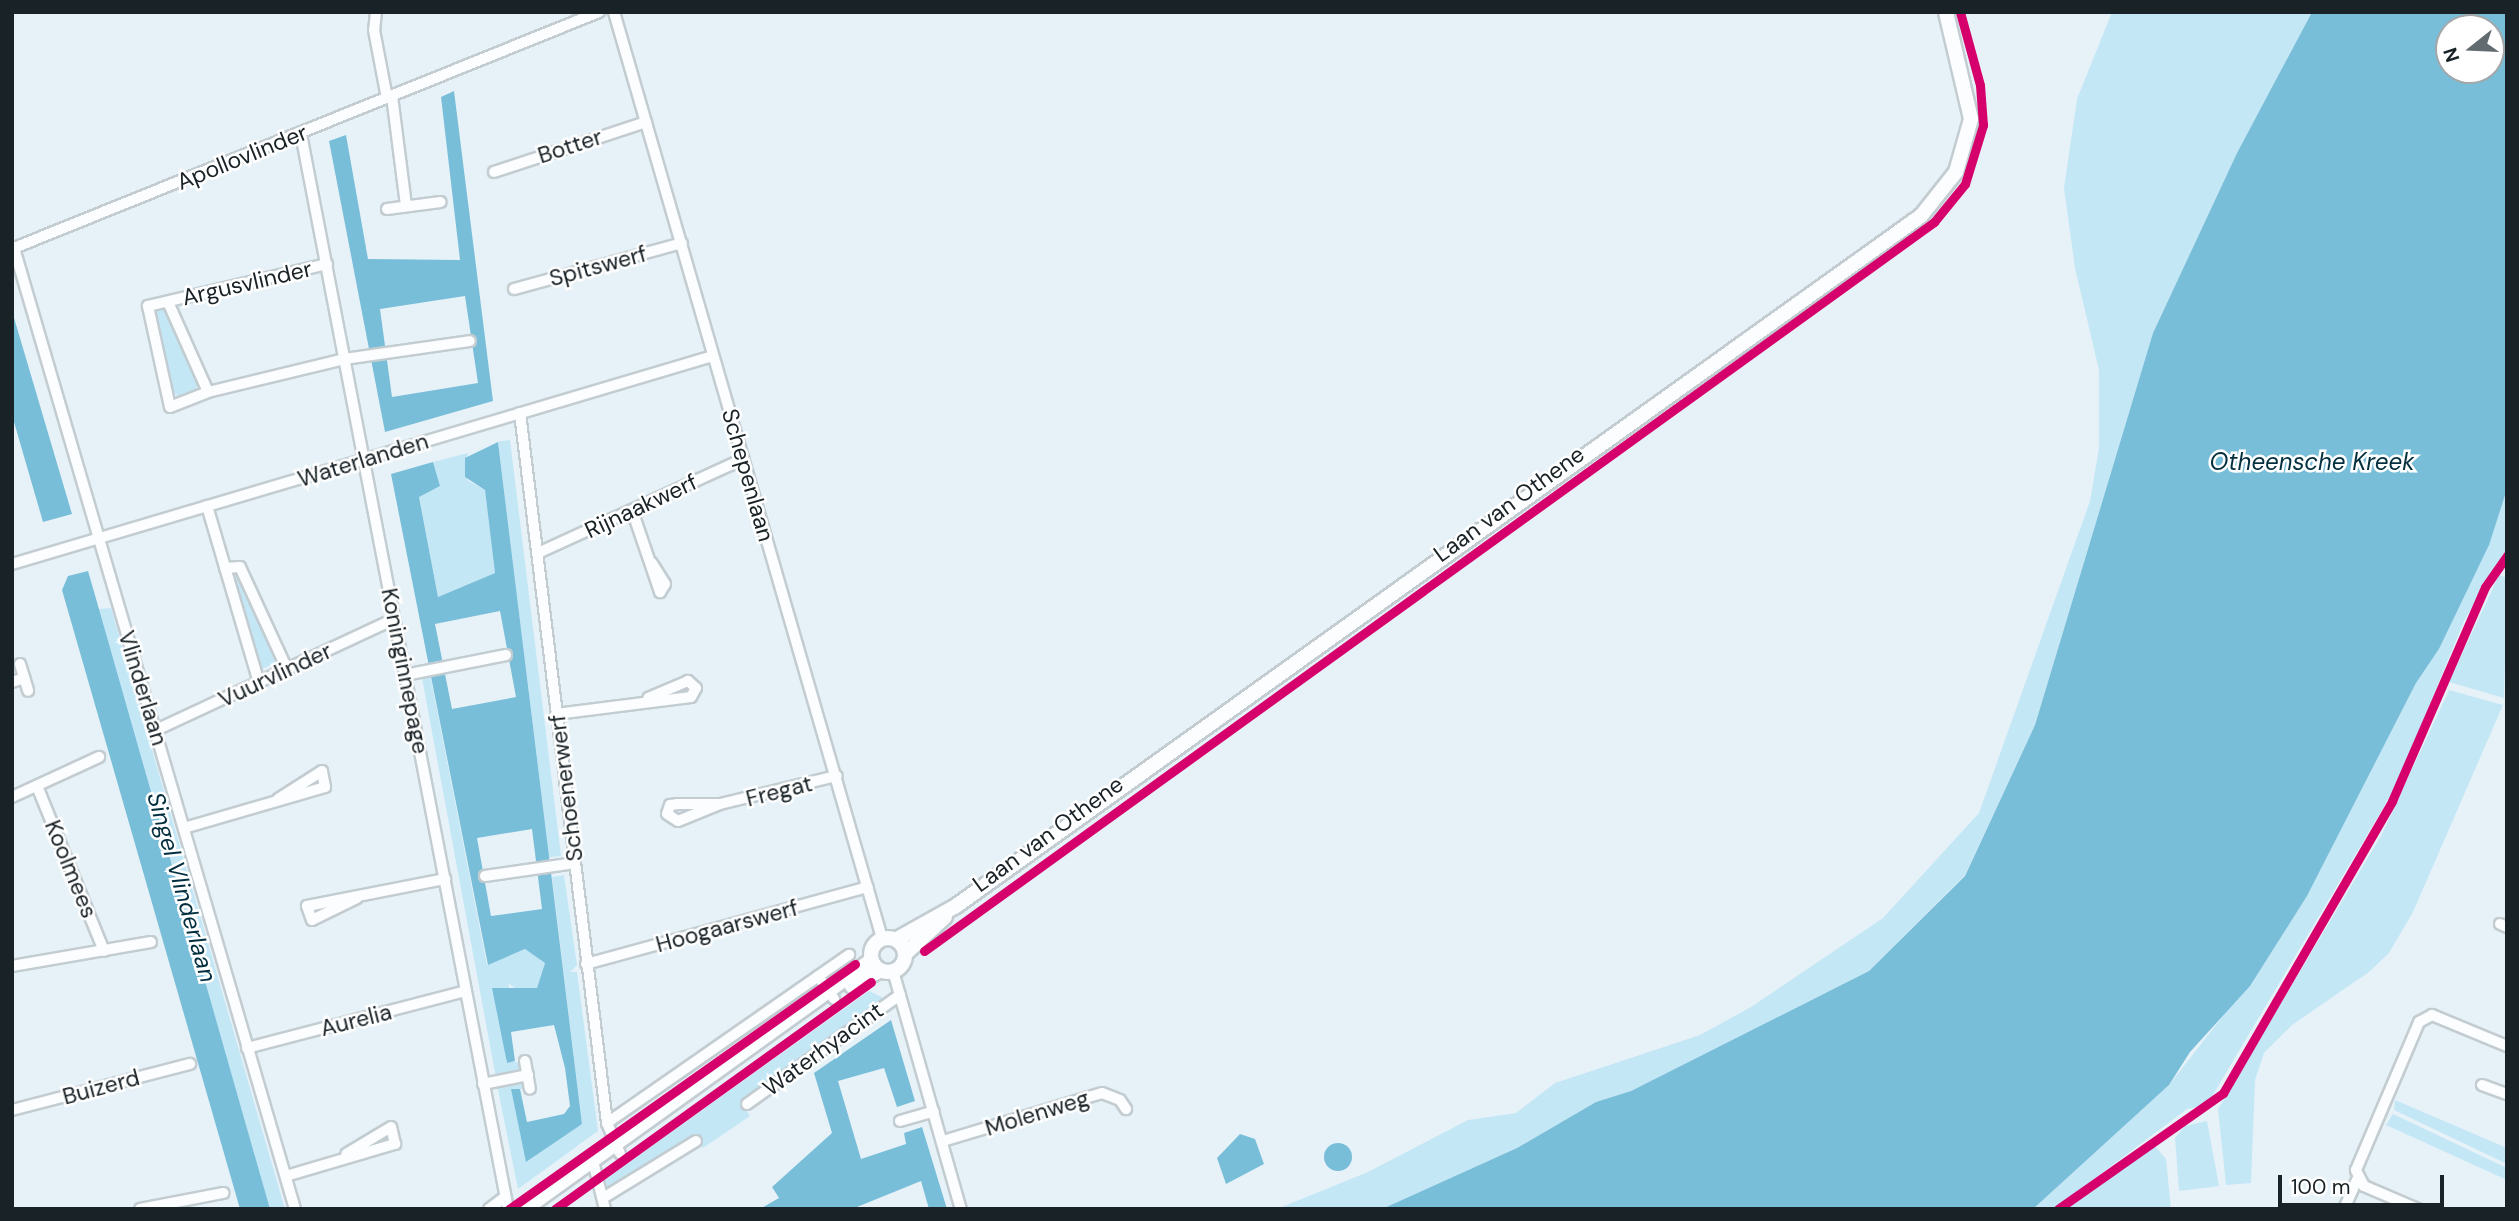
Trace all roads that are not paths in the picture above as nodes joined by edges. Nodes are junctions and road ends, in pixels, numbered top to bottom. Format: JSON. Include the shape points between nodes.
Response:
{"nodes":[{"id":1,"x":376,"y":12,"type":"edge"},
{"id":2,"x":599,"y":12,"type":"edge"},
{"id":3,"x":614,"y":12,"type":"edge"},
{"id":4,"x":1946,"y":12,"type":"edge"},
{"id":5,"x":390,"y":97,"type":"junction"},
{"id":6,"x":646,"y":122,"type":"junction"},
{"id":7,"x":301,"y":134,"type":"junction"},
{"id":8,"x":494,"y":172,"type":"dead end"},
{"id":9,"x":441,"y":202,"type":"dead end"},
{"id":10,"x":406,"y":206,"type":"junction"},
{"id":11,"x":387,"y":209,"type":"dead end"},
{"id":12,"x":682,"y":243,"type":"junction"},
{"id":13,"x":13,"y":248,"type":"edge"},
{"id":14,"x":327,"y":264,"type":"junction"},
{"id":15,"x":514,"y":289,"type":"dead end"},
{"id":16,"x":168,"y":302,"type":"junction"},
{"id":17,"x":470,"y":341,"type":"dead end"},
{"id":18,"x":713,"y":356,"type":"junction"},
{"id":19,"x":344,"y":359,"type":"junction"},
{"id":20,"x":208,"y":392,"type":"junction"},
{"id":21,"x":520,"y":413,"type":"junction"},
{"id":22,"x":743,"y":459,"type":"junction"},
{"id":23,"x":364,"y":460,"type":"junction"},
{"id":24,"x":207,"y":506,"type":"junction"},
{"id":25,"x":632,"y":510,"type":"junction"},
{"id":26,"x":98,"y":539,"type":"junction"},
{"id":27,"x":538,"y":553,"type":"junction"},
{"id":28,"x":652,"y":563,"type":"dead end"},
{"id":29,"x":12,"y":564,"type":"edge"},
{"id":30,"x":226,"y":568,"type":"junction"},
{"id":31,"x":394,"y":619,"type":"junction"},
{"id":32,"x":506,"y":655,"type":"dead end"},
{"id":33,"x":20,"y":664,"type":"dead end"},
{"id":34,"x":287,"y":669,"type":"junction"},
{"id":35,"x":405,"y":675,"type":"junction"},
{"id":36,"x":24,"y":678,"type":"junction"},
{"id":37,"x":12,"y":682,"type":"edge"},
{"id":38,"x":260,"y":683,"type":"junction"},
{"id":39,"x":28,"y":691,"type":"dead end"},
{"id":40,"x":648,"y":698,"type":"dead end"},
{"id":41,"x":556,"y":713,"type":"junction"},
{"id":42,"x":156,"y":730,"type":"junction"},
{"id":43,"x":99,"y":757,"type":"dead end"},
{"id":44,"x":837,"y":776,"type":"junction"},
{"id":45,"x":37,"y":786,"type":"junction"},
{"id":46,"x":12,"y":797,"type":"edge"},
{"id":47,"x":278,"y":799,"type":"dead end"},
{"id":48,"x":720,"y":804,"type":"dead end"},
{"id":49,"x":184,"y":828,"type":"junction"},
{"id":50,"x":575,"y":863,"type":"junction"},
{"id":51,"x":485,"y":876,"type":"dead end"},
{"id":52,"x":445,"y":879,"type":"junction"},
{"id":53,"x":868,"y":887,"type":"junction"},
{"id":54,"x":358,"y":898,"type":"dead end"},
{"id":55,"x":956,"y":906,"type":"junction"},
{"id":56,"x":890,"y":938,"type":"junction"},
{"id":57,"x":151,"y":942,"type":"dead end"},
{"id":58,"x":104,"y":951,"type":"junction"},
{"id":59,"x":906,"y":953,"type":"junction"},
{"id":60,"x":849,"y":955,"type":"dead end"},
{"id":61,"x":586,"y":964,"type":"junction"},
{"id":62,"x":12,"y":966,"type":"edge"},
{"id":63,"x":881,"y":967,"type":"junction"},
{"id":64,"x":818,"y":976,"type":"junction"},
{"id":65,"x":466,"y":991,"type":"junction"},
{"id":66,"x":832,"y":995,"type":"junction"},
{"id":67,"x":900,"y":995,"type":"junction"},
{"id":68,"x":2507,"y":1046,"type":"edge"},
{"id":69,"x":247,"y":1048,"type":"junction"},
{"id":70,"x":525,"y":1061,"type":"dead end"},
{"id":71,"x":190,"y":1064,"type":"dead end"},
{"id":72,"x":528,"y":1075,"type":"junction"},
{"id":73,"x":483,"y":1084,"type":"junction"},
{"id":74,"x":2482,"y":1085,"type":"dead end"},
{"id":75,"x":530,"y":1088,"type":"dead end"},
{"id":76,"x":2507,"y":1094,"type":"edge"},
{"id":77,"x":747,"y":1104,"type":"dead end"},
{"id":78,"x":12,"y":1110,"type":"edge"},
{"id":79,"x":1126,"y":1110,"type":"dead end"},
{"id":80,"x":934,"y":1111,"type":"junction"},
{"id":81,"x":900,"y":1121,"type":"dead end"},
{"id":82,"x":607,"y":1123,"type":"junction"},
{"id":83,"x":696,"y":1141,"type":"dead end"},
{"id":84,"x":943,"y":1141,"type":"junction"},
{"id":85,"x":618,"y":1149,"type":"junction"},
{"id":86,"x":346,"y":1154,"type":"dead end"},
{"id":87,"x":594,"y":1165,"type":"junction"},
{"id":88,"x":286,"y":1176,"type":"junction"},
{"id":89,"x":2357,"y":1180,"type":"junction"},
{"id":90,"x":223,"y":1193,"type":"dead end"},
{"id":91,"x":505,"y":1197,"type":"junction"},
{"id":92,"x":604,"y":1203,"type":"edge"},
{"id":93,"x":140,"y":1209,"type":"edge"},
{"id":94,"x":295,"y":1209,"type":"edge"},
{"id":95,"x":489,"y":1209,"type":"edge"},
{"id":96,"x":508,"y":1209,"type":"edge"},
{"id":97,"x":525,"y":1209,"type":"edge"},
{"id":98,"x":541,"y":1209,"type":"edge"},
{"id":99,"x":961,"y":1209,"type":"edge"},
{"id":100,"x":2344,"y":1209,"type":"edge"},
{"id":101,"x":2418,"y":1209,"type":"edge"}],
"edges":[{"from":1,"to":5,"type":"street","via":[[374,30]]},
{"from":2,"to":5,"type":"street","name":"Apollovlinder"},
{"from":3,"to":6,"type":"street","name":"Schepenlaan"},
{"from":4,"to":55,"type":"street","name":"Laan van Othene","via":[[1971,119],[1956,172],[1928,210]]},
{"from":5,"to":7,"type":"street","name":"Apollovlinder"},
{"from":5,"to":10,"type":"street"},
{"from":6,"to":8,"type":"street","name":"Botter"},
{"from":6,"to":12,"type":"street","name":"Schepenlaan"},
{"from":7,"to":13,"type":"street","name":"Apollovlinder"},
{"from":7,"to":14,"type":"street","name":"Koninginnepage"},
{"from":9,"to":10,"type":"street"},
{"from":10,"to":11,"type":"street"},
{"from":12,"to":15,"type":"street","name":"Spitswerf"},
{"from":12,"to":18,"type":"street","name":"Schepenlaan"},
{"from":13,"to":26,"type":"street","name":"Vlinderlaan"},
{"from":14,"to":16,"type":"street","name":"Argusvlinder"},
{"from":14,"to":19,"type":"street","name":"Koninginnepage"},
{"from":16,"to":20,"type":"street","name":"Argusvlinder"},
{"from":16,"to":20,"type":"street","name":"Argusvlinder","via":[[148,306],[170,407]]},
{"from":17,"to":19,"type":"street","name":"Argusvlinder"},
{"from":18,"to":21,"type":"street","name":"Waterlanden"},
{"from":18,"to":22,"type":"street","name":"Schepenlaan"},
{"from":19,"to":20,"type":"street","name":"Argusvlinder"},
{"from":19,"to":23,"type":"street","name":"Koninginnepage"},
{"from":21,"to":23,"type":"street","name":"Waterlanden"},
{"from":21,"to":27,"type":"street","name":"Schoenerwerf"},
{"from":22,"to":25,"type":"street","name":"Rijnaakwerf"},
{"from":22,"to":44,"type":"street","name":"Schepenlaan"},
{"from":23,"to":24,"type":"street","name":"Waterlanden"},
{"from":23,"to":31,"type":"street","name":"Koninginnepage"},
{"from":24,"to":26,"type":"street","name":"Waterlanden"},
{"from":24,"to":30,"type":"street"},
{"from":25,"to":27,"type":"street","name":"Rijnaakwerf"},
{"from":25,"to":28,"type":"street"},
{"from":26,"to":29,"type":"street","name":"Waterlanden"},
{"from":26,"to":42,"type":"street","name":"Vlinderlaan"},
{"from":27,"to":41,"type":"street","name":"Schoenerwerf"},
{"from":30,"to":34,"type":"street","via":[[240,568]]},
{"from":30,"to":38,"type":"street"},
{"from":31,"to":34,"type":"street","name":"Vuurvlinder"},
{"from":31,"to":35,"type":"street","name":"Koninginnepage"},
{"from":32,"to":35,"type":"street"},
{"from":33,"to":36,"type":"street"},
{"from":34,"to":38,"type":"street","name":"Vuurvlinder"},
{"from":35,"to":52,"type":"street","name":"Koninginnepage"},
{"from":36,"to":37,"type":"street"},
{"from":36,"to":39,"type":"street"},
{"from":38,"to":42,"type":"street","name":"Vuurvlinder"},
{"from":40,"to":41,"type":"street"},
{"from":41,"to":50,"type":"street","name":"Schoenerwerf"},
{"from":42,"to":49,"type":"street","name":"Vlinderlaan"},
{"from":43,"to":45,"type":"street"},
{"from":44,"to":48,"type":"street","name":"Fregat"},
{"from":44,"to":53,"type":"street","name":"Schepenlaan"},
{"from":45,"to":46,"type":"street"},
{"from":45,"to":58,"type":"street","name":"Koolmees"},
{"from":47,"to":49,"type":"street"},
{"from":49,"to":69,"type":"street","name":"Vlinderlaan"},
{"from":50,"to":51,"type":"street"},
{"from":50,"to":61,"type":"street","name":"Schoenerwerf"},
{"from":52,"to":54,"type":"street"},
{"from":52,"to":65,"type":"street","name":"Koninginnepage"},
{"from":53,"to":56,"type":"street","name":"Schepenlaan"},
{"from":53,"to":61,"type":"street","name":"Hoogaarswerf"},
{"from":55,"to":56,"type":"street","name":"Laan van Othene"},
{"from":55,"to":59,"type":"street","name":"Laan van Othene"},
{"from":56,"to":59,"type":"street"},
{"from":56,"to":63,"type":"street","via":[[873,947]]},
{"from":57,"to":58,"type":"street"},
{"from":58,"to":62,"type":"street"},
{"from":59,"to":63,"type":"street","name":"Laan van Othene"},
{"from":60,"to":64,"type":"street"},
{"from":61,"to":82,"type":"street","name":"Schoenerwerf"},
{"from":63,"to":66,"type":"street"},
{"from":63,"to":67,"type":"street","name":"Waterhyacint"},
{"from":64,"to":66,"type":"street"},
{"from":64,"to":82,"type":"street"},
{"from":65,"to":69,"type":"street","name":"Aurelia"},
{"from":65,"to":73,"type":"street","name":"Koninginnepage"},
{"from":66,"to":85,"type":"street"},
{"from":67,"to":77,"type":"street","name":"Waterhyacint"},
{"from":67,"to":80,"type":"street","name":"Waterhyacint"},
{"from":68,"to":89,"type":"street","via":[[2432,1015],[2421,1018],[2356,1170]]},
{"from":69,"to":88,"type":"street","name":"Vlinderlaan"},
{"from":70,"to":72,"type":"street"},
{"from":71,"to":78,"type":"street","name":"Buizerd"},
{"from":72,"to":73,"type":"street"},
{"from":72,"to":75,"type":"street"},
{"from":73,"to":91,"type":"street","name":"Koninginnepage"},
{"from":74,"to":76,"type":"street"},
{"from":79,"to":84,"type":"street","name":"Molenweg","via":[[1120,1100],[1102,1093]]},
{"from":80,"to":81,"type":"street"},
{"from":80,"to":84,"type":"street","name":"Waterhyacint"},
{"from":82,"to":85,"type":"street","name":"Schoenerwerf"},
{"from":83,"to":92,"type":"street"},
{"from":84,"to":99,"type":"street","name":"Waterhyacint"},
{"from":85,"to":87,"type":"street"},
{"from":86,"to":88,"type":"street"},
{"from":87,"to":92,"type":"street"},
{"from":87,"to":97,"type":"street"},
{"from":87,"to":98,"type":"street"},
{"from":88,"to":94,"type":"street","name":"Vlinderlaan"},
{"from":89,"to":100,"type":"street"},
{"from":89,"to":101,"type":"street"},
{"from":90,"to":93,"type":"street"},
{"from":91,"to":95,"type":"street"},
{"from":91,"to":96,"type":"street","name":"Koninginnepage"}]}
